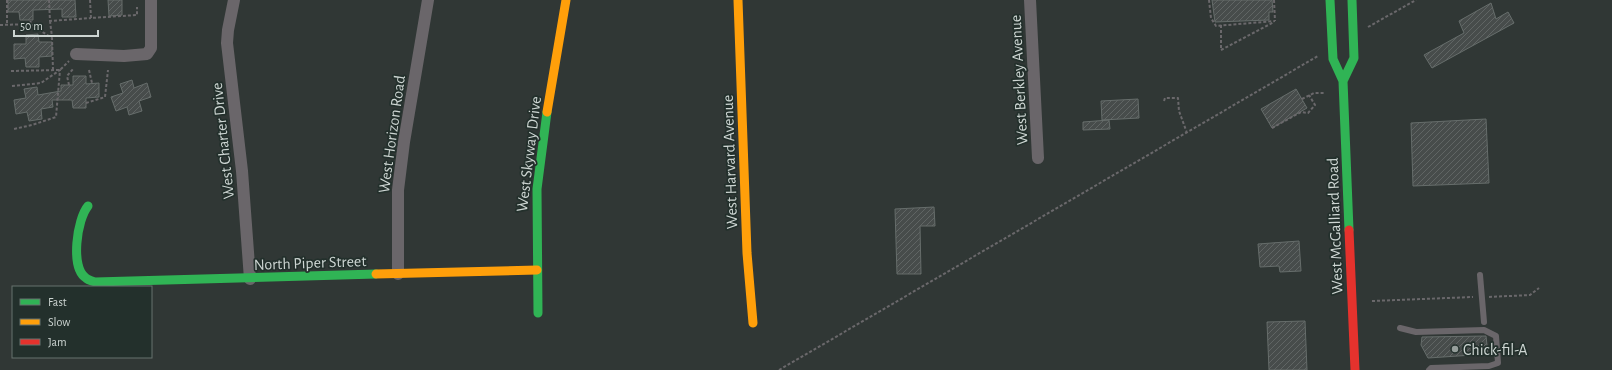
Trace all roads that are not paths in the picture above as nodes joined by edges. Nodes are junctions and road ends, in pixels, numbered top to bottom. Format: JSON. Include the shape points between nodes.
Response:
{"nodes":[{"id":1,"x":151,"y":0,"type":"edge"},
{"id":2,"x":234,"y":0,"type":"edge"},
{"id":3,"x":428,"y":0,"type":"edge"},
{"id":4,"x":566,"y":0,"type":"edge"},
{"id":5,"x":738,"y":0,"type":"edge"},
{"id":6,"x":1030,"y":0,"type":"edge"},
{"id":7,"x":1330,"y":0,"type":"edge"},
{"id":8,"x":1352,"y":0,"type":"edge"},
{"id":9,"x":76,"y":54,"type":"dead end"},
{"id":10,"x":1343,"y":81,"type":"junction"},
{"id":11,"x":1038,"y":158,"type":"dead end"},
{"id":12,"x":88,"y":206,"type":"dead end"},
{"id":13,"x":537,"y":270,"type":"junction"},
{"id":14,"x":398,"y":274,"type":"junction"},
{"id":15,"x":1480,"y":275,"type":"dead end"},
{"id":16,"x":250,"y":279,"type":"junction"},
{"id":17,"x":538,"y":313,"type":"dead end"},
{"id":18,"x":1484,"y":322,"type":"dead end"},
{"id":19,"x":753,"y":323,"type":"dead end"},
{"id":20,"x":1400,"y":328,"type":"dead end"},
{"id":21,"x":1355,"y":370,"type":"edge"},
{"id":22,"x":1429,"y":370,"type":"edge"}],
"edges":[{"from":1,"to":9,"type":"street","via":[[152,48],[147,54]]},
{"from":2,"to":16,"type":"street","name":"West Charter Drive","via":[[227,43],[243,179]]},
{"from":3,"to":14,"type":"street","name":"West Horizon Road","via":[[398,190]]},
{"from":4,"to":13,"type":"street","name":"West Skyway Drive","via":[[539,166]]},
{"from":5,"to":19,"type":"street","name":"West Harvard Avenue","via":[[747,253]]},
{"from":6,"to":11,"type":"street","name":"West Berkley Avenue"},
{"from":7,"to":10,"type":"street","name":"West McGalliard Road","via":[[1333,59]]},
{"from":8,"to":10,"type":"street","name":"West McGalliard Road","via":[[1354,58]]},
{"from":10,"to":21,"type":"street","name":"West McGalliard Road"},
{"from":12,"to":16,"type":"street","name":"North Piper Street","via":[[82,210],[79,218],[78,234],[79,264],[85,278],[90,281],[103,283]]},
{"from":13,"to":14,"type":"street","name":"North Piper Street"},
{"from":13,"to":17,"type":"street","name":"West Skyway Drive"},
{"from":14,"to":16,"type":"street","name":"North Piper Street"},
{"from":15,"to":18,"type":"lane"},
{"from":20,"to":22,"type":"lane","via":[[1416,332],[1484,330],[1496,336],[1498,362],[1489,366]]}]}
